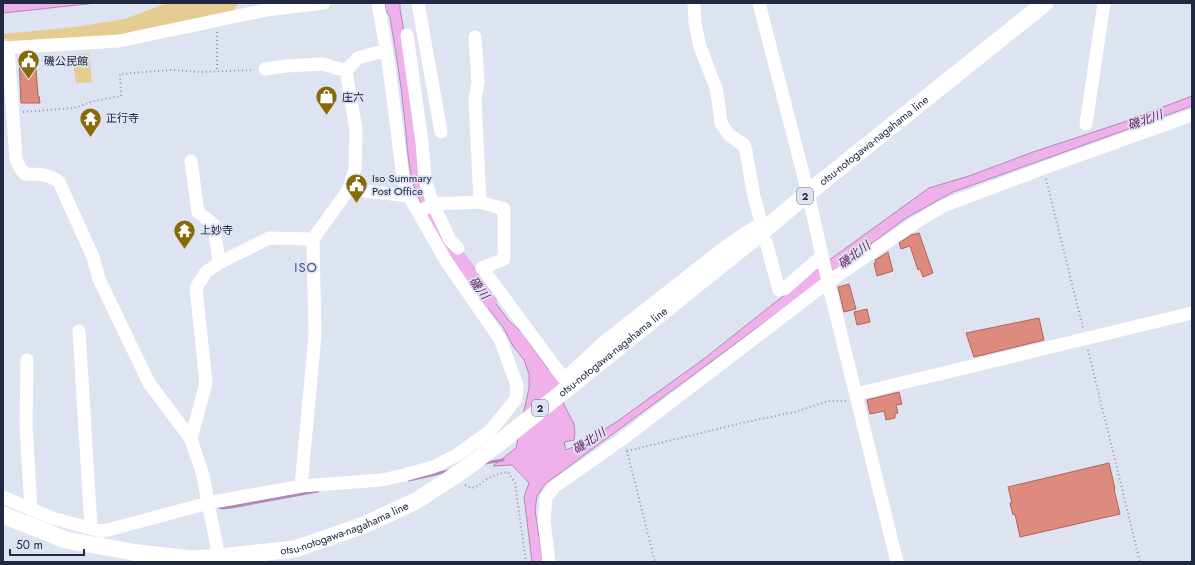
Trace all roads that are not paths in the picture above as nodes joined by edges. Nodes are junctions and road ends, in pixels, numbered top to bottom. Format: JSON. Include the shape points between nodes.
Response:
{"nodes":[{"id":1,"x":324,"y":3,"type":"edge"},
{"id":2,"x":378,"y":3,"type":"edge"},
{"id":3,"x":418,"y":3,"type":"edge"},
{"id":4,"x":694,"y":3,"type":"edge"},
{"id":5,"x":759,"y":3,"type":"edge"},
{"id":6,"x":1045,"y":3,"type":"edge"},
{"id":7,"x":1104,"y":3,"type":"edge"},
{"id":8,"x":407,"y":35,"type":"dead end"},
{"id":9,"x":475,"y":37,"type":"dead end"},
{"id":10,"x":6,"y":48,"type":"edge"},
{"id":11,"x":386,"y":50,"type":"junction"},
{"id":12,"x":265,"y":69,"type":"road end"},
{"id":13,"x":346,"y":71,"type":"junction"},
{"id":14,"x":1192,"y":115,"type":"edge"},
{"id":15,"x":1086,"y":124,"type":"dead end"},
{"id":16,"x":441,"y":132,"type":"dead end"},
{"id":17,"x":190,"y":162,"type":"dead end"},
{"id":18,"x":349,"y":189,"type":"junction"},
{"id":19,"x":808,"y":193,"type":"junction"},
{"id":20,"x":409,"y":196,"type":"junction"},
{"id":21,"x":480,"y":202,"type":"junction"},
{"id":22,"x":426,"y":208,"type":"junction"},
{"id":23,"x":760,"y":231,"type":"junction"},
{"id":24,"x":313,"y":239,"type":"junction"},
{"id":25,"x":458,"y":248,"type":"dead end"},
{"id":26,"x":822,"y":258,"type":"junction"},
{"id":27,"x":219,"y":263,"type":"junction"},
{"id":28,"x":827,"y":280,"type":"junction"},
{"id":29,"x":1192,"y":313,"type":"edge"},
{"id":30,"x":79,"y":332,"type":"dead end"},
{"id":31,"x":27,"y":360,"type":"dead end"},
{"id":32,"x":856,"y":398,"type":"junction"},
{"id":33,"x":494,"y":437,"type":"junction"},
{"id":34,"x":191,"y":439,"type":"junction"},
{"id":35,"x":301,"y":486,"type":"junction"},
{"id":36,"x":3,"y":497,"type":"edge"},
{"id":37,"x":208,"y":503,"type":"junction"},
{"id":38,"x":31,"y":510,"type":"junction"},
{"id":39,"x":3,"y":515,"type":"edge"},
{"id":40,"x":91,"y":528,"type":"junction"},
{"id":41,"x":216,"y":556,"type":"edge"},
{"id":42,"x":550,"y":562,"type":"edge"},
{"id":43,"x":897,"y":562,"type":"edge"}],
"edges":[{"from":1,"to":10,"type":"street","via":[[266,10],[118,41]]},
{"from":2,"to":11,"type":"street"},
{"from":3,"to":16,"type":"street"},
{"from":4,"to":23,"type":"street","via":[[700,46],[716,88],[721,123],[729,135],[744,145],[746,151]]},
{"from":5,"to":19,"type":"street"},
{"from":6,"to":19,"type":"main road","name":"otsu-notogawa-nagahama line","number":"2"},
{"from":7,"to":15,"type":"street"},
{"from":8,"to":22,"type":"street","via":[[422,142]]},
{"from":9,"to":21,"type":"street"},
{"from":10,"to":34,"type":"street","via":[[14,113],[16,159],[20,168],[25,174],[50,176],[60,182],[93,257],[99,279],[149,383]]},
{"from":11,"to":13,"type":"street","via":[[358,58]]},
{"from":11,"to":20,"type":"street","via":[[403,178]]},
{"from":12,"to":13,"type":"street","via":[[323,64]]},
{"from":13,"to":18,"type":"street","via":[[356,130],[356,168]]},
{"from":14,"to":28,"type":"street","via":[[943,206]]},
{"from":17,"to":27,"type":"street","via":[[198,212],[214,225]]},
{"from":18,"to":20,"type":"street"},
{"from":18,"to":24,"type":"street"},
{"from":19,"to":23,"type":"main road","name":"otsu-notogawa-nagahama line","number":"2"},
{"from":19,"to":26,"type":"street"},
{"from":20,"to":22,"type":"street"},
{"from":21,"to":22,"type":"street"},
{"from":21,"to":23,"type":"street","via":[[504,209],[504,258],[482,268],[564,379],[604,342],[725,247]]},
{"from":22,"to":25,"type":"street"},
{"from":22,"to":33,"type":"street","via":[[446,261],[500,339],[516,385],[516,399]]},
{"from":23,"to":26,"type":"street","via":[[779,290],[784,289]]},
{"from":23,"to":33,"type":"main road","name":"otsu-notogawa-nagahama line","number":"2","via":[[515,428]]},
{"from":24,"to":27,"type":"street","via":[[269,238]]},
{"from":24,"to":35,"type":"street","via":[[315,335]]},
{"from":26,"to":28,"type":"street"},
{"from":27,"to":34,"type":"street","via":[[206,272],[196,288],[206,383]]},
{"from":28,"to":32,"type":"street"},
{"from":28,"to":42,"type":"street","via":[[624,446],[554,487],[546,498],[544,521]]},
{"from":29,"to":32,"type":"street"},
{"from":30,"to":40,"type":"street"},
{"from":31,"to":38,"type":"street","via":[[26,425]]},
{"from":32,"to":43,"type":"street"},
{"from":33,"to":35,"type":"street","via":[[433,467],[382,480]]},
{"from":33,"to":41,"type":"main road","name":"otsu-notogawa-nagahama line","number":"2","via":[[457,474],[416,501],[364,525],[296,549]]},
{"from":34,"to":37,"type":"street","via":[[203,475]]},
{"from":35,"to":37,"type":"street"},
{"from":36,"to":38,"type":"street"},
{"from":37,"to":40,"type":"street","via":[[112,529],[101,531]]},
{"from":37,"to":41,"type":"street"},
{"from":38,"to":40,"type":"street"},
{"from":39,"to":41,"type":"main road","name":"otsu-notogawa-nagahama line","number":"2","via":[[66,540],[138,553],[191,559]]}]}
